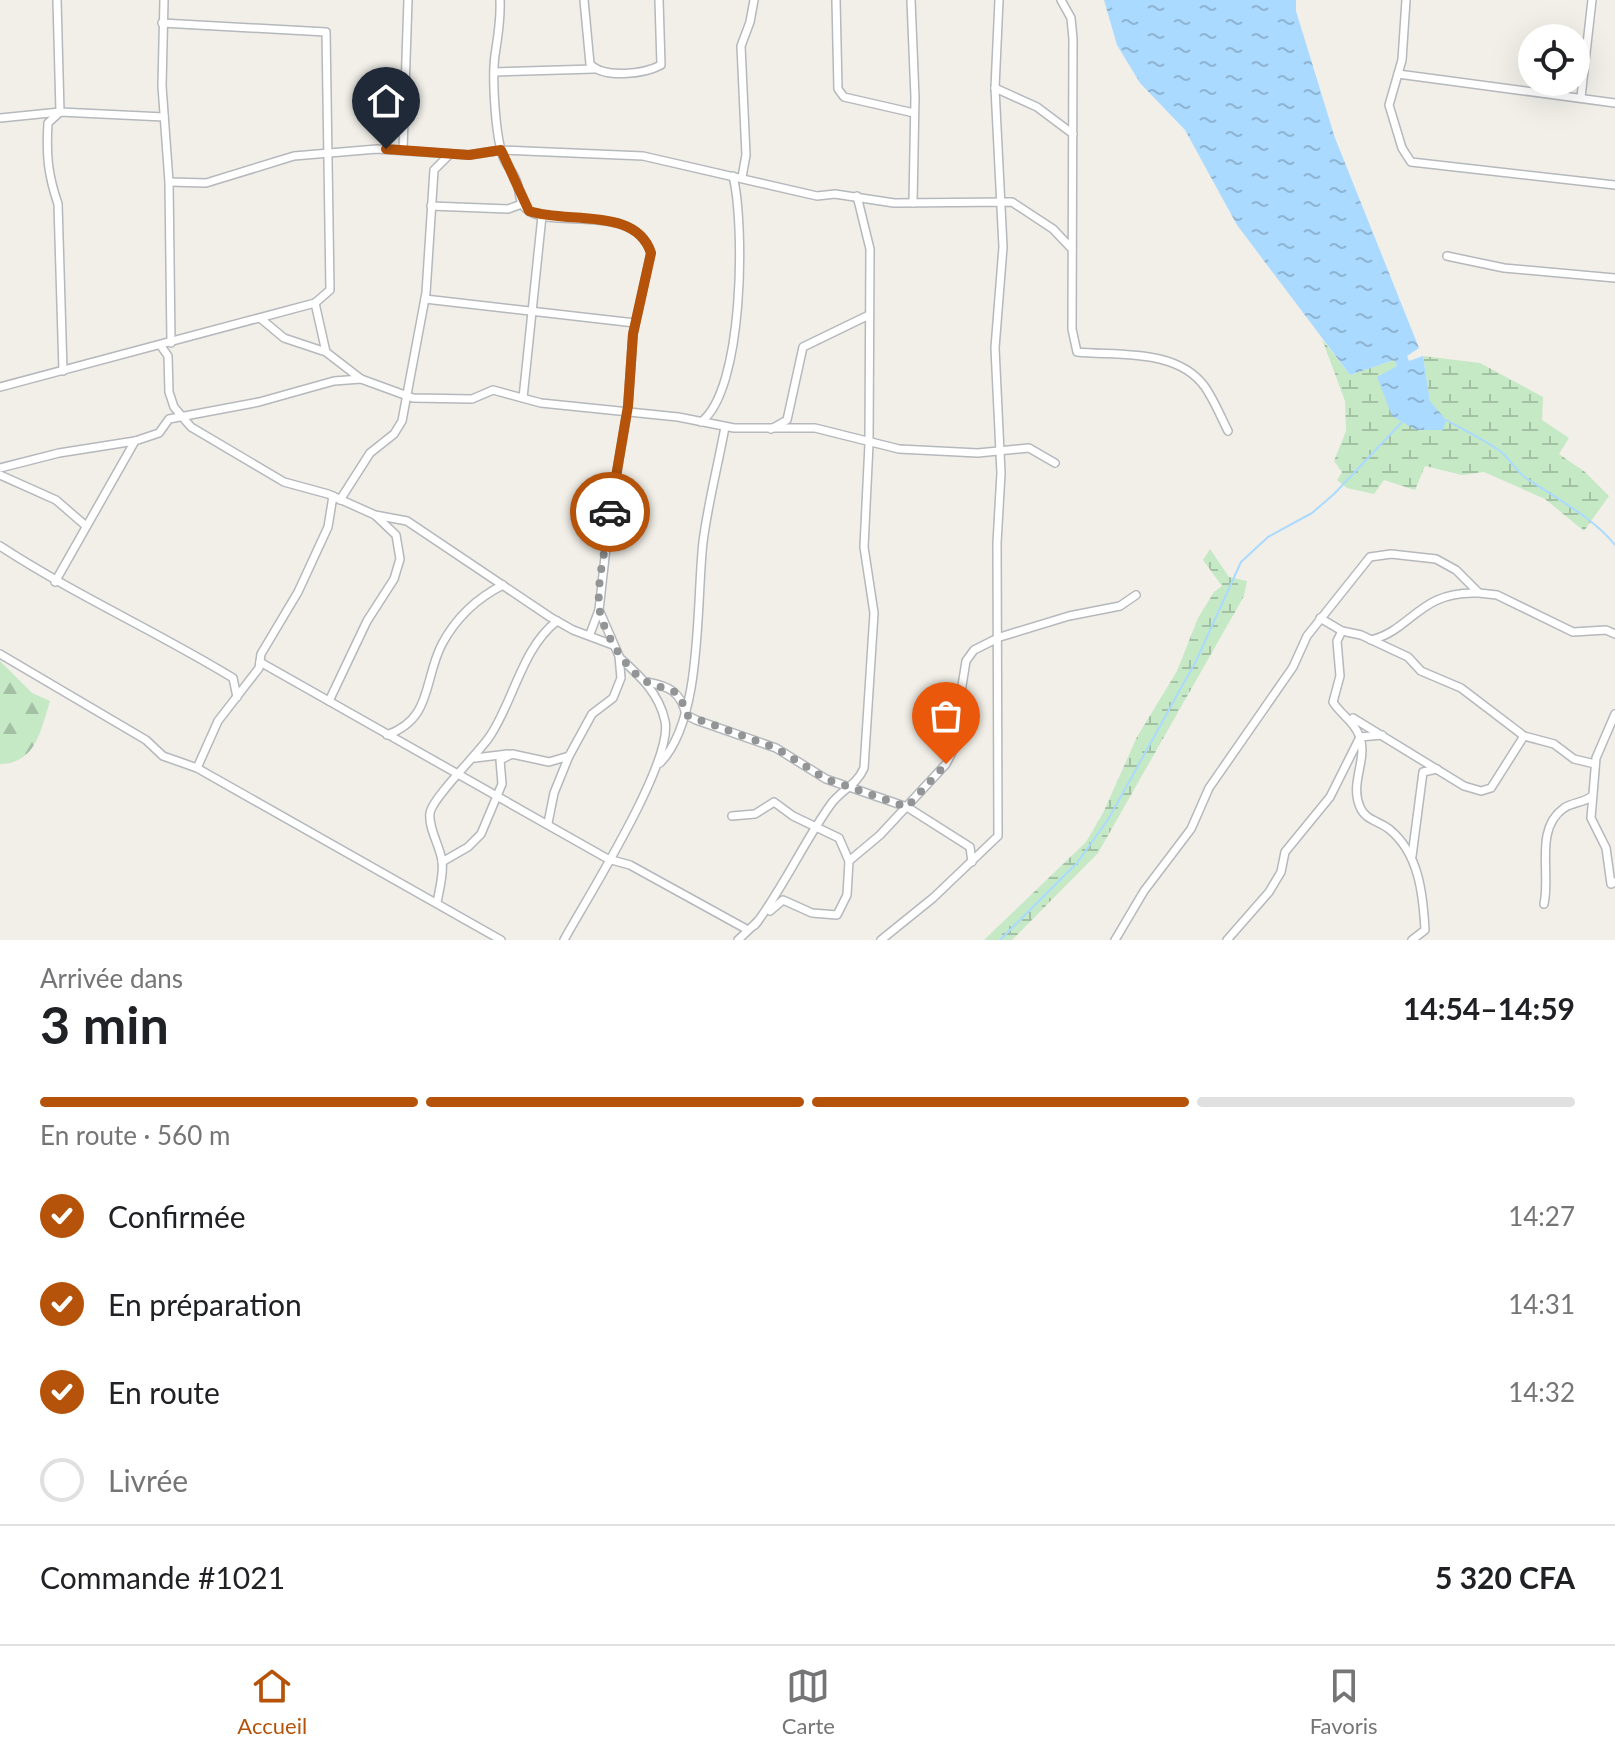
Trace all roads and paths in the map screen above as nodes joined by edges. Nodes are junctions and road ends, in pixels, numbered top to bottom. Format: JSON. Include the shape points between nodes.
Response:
{"nodes":[{"id":1,"x":57,"y":0,"type":"edge"},
{"id":2,"x":164,"y":0,"type":"edge"},
{"id":3,"x":408,"y":0,"type":"edge"},
{"id":4,"x":500,"y":0,"type":"edge"},
{"id":5,"x":584,"y":0,"type":"edge"},
{"id":6,"x":659,"y":0,"type":"edge"},
{"id":7,"x":754,"y":0,"type":"edge"},
{"id":8,"x":836,"y":0,"type":"edge"},
{"id":9,"x":911,"y":0,"type":"edge"},
{"id":10,"x":999,"y":0,"type":"edge"},
{"id":11,"x":1061,"y":0,"type":"edge"},
{"id":12,"x":1406,"y":0,"type":"edge"},
{"id":13,"x":1592,"y":0,"type":"edge"},
{"id":14,"x":162,"y":23,"type":"junction"},
{"id":15,"x":594,"y":69,"type":"junction"},
{"id":16,"x":494,"y":72,"type":"junction"},
{"id":17,"x":1398,"y":74,"type":"junction"},
{"id":18,"x":995,"y":88,"type":"junction"},
{"id":19,"x":1581,"y":97,"type":"junction"},
{"id":20,"x":1615,"y":103,"type":"edge"},
{"id":21,"x":60,"y":112,"type":"junction"},
{"id":22,"x":914,"y":113,"type":"junction"},
{"id":23,"x":164,"y":117,"type":"junction"},
{"id":24,"x":0,"y":118,"type":"edge"},
{"id":25,"x":1073,"y":134,"type":"junction"},
{"id":26,"x":403,"y":149,"type":"junction"},
{"id":27,"x":501,"y":150,"type":"junction"},
{"id":28,"x":330,"y":154,"type":"junction"},
{"id":29,"x":450,"y":154,"type":"junction"},
{"id":30,"x":737,"y":176,"type":"junction"},
{"id":31,"x":169,"y":182,"type":"junction"},
{"id":32,"x":1615,"y":185,"type":"edge"},
{"id":33,"x":857,"y":196,"type":"junction"},
{"id":34,"x":1000,"y":201,"type":"junction"},
{"id":35,"x":913,"y":203,"type":"junction"},
{"id":36,"x":522,"y":204,"type":"junction"},
{"id":37,"x":431,"y":206,"type":"junction"},
{"id":38,"x":542,"y":216,"type":"junction"},
{"id":39,"x":1072,"y":249,"type":"junction"},
{"id":40,"x":1447,"y":256,"type":"dead end"},
{"id":41,"x":1615,"y":278,"type":"edge"},
{"id":42,"x":425,"y":299,"type":"junction"},
{"id":43,"x":315,"y":303,"type":"junction"},
{"id":44,"x":532,"y":311,"type":"junction"},
{"id":45,"x":867,"y":316,"type":"junction"},
{"id":46,"x":260,"y":318,"type":"junction"},
{"id":47,"x":635,"y":323,"type":"junction"},
{"id":48,"x":171,"y":343,"type":"junction"},
{"id":49,"x":161,"y":346,"type":"junction"},
{"id":50,"x":326,"y":352,"type":"junction"},
{"id":51,"x":63,"y":371,"type":"junction"},
{"id":52,"x":361,"y":379,"type":"junction"},
{"id":53,"x":0,"y":387,"type":"edge"},
{"id":54,"x":408,"y":397,"type":"junction"},
{"id":55,"x":523,"y":398,"type":"junction"},
{"id":56,"x":627,"y":414,"type":"junction"},
{"id":57,"x":180,"y":416,"type":"junction"},
{"id":58,"x":701,"y":422,"type":"junction"},
{"id":59,"x":725,"y":427,"type":"junction"},
{"id":60,"x":769,"y":430,"type":"junction"},
{"id":61,"x":1228,"y":431,"type":"dead end"},
{"id":62,"x":135,"y":441,"type":"junction"},
{"id":63,"x":869,"y":444,"type":"junction"},
{"id":64,"x":998,"y":449,"type":"junction"},
{"id":65,"x":1055,"y":463,"type":"dead end"},
{"id":66,"x":0,"y":468,"type":"edge"},
{"id":67,"x":0,"y":475,"type":"edge"},
{"id":68,"x":336,"y":498,"type":"junction"},
{"id":69,"x":375,"y":515,"type":"junction"},
{"id":70,"x":86,"y":526,"type":"junction"},
{"id":71,"x":0,"y":546,"type":"edge"},
{"id":72,"x":55,"y":582,"type":"junction"},
{"id":73,"x":503,"y":585,"type":"junction"},
{"id":74,"x":1479,"y":593,"type":"junction"},
{"id":75,"x":1136,"y":595,"type":"dead end"},
{"id":76,"x":599,"y":610,"type":"junction"},
{"id":77,"x":1320,"y":618,"type":"junction"},
{"id":78,"x":557,"y":621,"type":"junction"},
{"id":79,"x":1342,"y":631,"type":"junction"},
{"id":80,"x":590,"y":634,"type":"junction"},
{"id":81,"x":1615,"y":634,"type":"edge"},
{"id":82,"x":1000,"y":637,"type":"junction"},
{"id":83,"x":1371,"y":640,"type":"junction"},
{"id":84,"x":613,"y":645,"type":"junction"},
{"id":85,"x":0,"y":654,"type":"edge"},
{"id":86,"x":619,"y":656,"type":"junction"},
{"id":87,"x":260,"y":662,"type":"junction"},
{"id":88,"x":647,"y":682,"type":"junction"},
{"id":89,"x":237,"y":697,"type":"junction"},
{"id":90,"x":329,"y":701,"type":"junction"},
{"id":91,"x":1346,"y":714,"type":"junction"},
{"id":92,"x":1615,"y":714,"type":"edge"},
{"id":93,"x":686,"y":715,"type":"junction"},
{"id":94,"x":387,"y":735,"type":"junction"},
{"id":95,"x":1382,"y":735,"type":"junction"},
{"id":96,"x":1524,"y":736,"type":"junction"},
{"id":97,"x":1360,"y":737,"type":"junction"},
{"id":98,"x":511,"y":754,"type":"junction"},
{"id":99,"x":569,"y":756,"type":"junction"},
{"id":100,"x":475,"y":758,"type":"junction"},
{"id":101,"x":660,"y":763,"type":"junction"},
{"id":102,"x":1595,"y":764,"type":"junction"},
{"id":103,"x":197,"y":768,"type":"junction"},
{"id":104,"x":1437,"y":769,"type":"junction"},
{"id":105,"x":460,"y":775,"type":"junction"},
{"id":106,"x":850,"y":787,"type":"junction"},
{"id":107,"x":1592,"y":796,"type":"junction"},
{"id":108,"x":496,"y":797,"type":"junction"},
{"id":109,"x":907,"y":807,"type":"junction"},
{"id":110,"x":732,"y":816,"type":"dead end"},
{"id":111,"x":548,"y":823,"type":"junction"},
{"id":112,"x":817,"y":826,"type":"junction"},
{"id":113,"x":1412,"y":856,"type":"junction"},
{"id":114,"x":608,"y":859,"type":"junction"},
{"id":115,"x":849,"y":861,"type":"junction"},
{"id":116,"x":442,"y":862,"type":"junction"},
{"id":117,"x":972,"y":862,"type":"junction"},
{"id":118,"x":1615,"y":882,"type":"edge"},
{"id":119,"x":437,"y":903,"type":"junction"},
{"id":120,"x":1544,"y":904,"type":"dead end"},
{"id":121,"x":752,"y":927,"type":"junction"},
{"id":122,"x":501,"y":940,"type":"edge"},
{"id":123,"x":564,"y":940,"type":"edge"},
{"id":124,"x":738,"y":940,"type":"edge"},
{"id":125,"x":881,"y":940,"type":"edge"},
{"id":126,"x":1115,"y":940,"type":"edge"},
{"id":127,"x":1227,"y":940,"type":"edge"},
{"id":128,"x":1412,"y":940,"type":"edge"}],
"edges":[{"from":1,"to":21,"type":"street"},
{"from":2,"to":14,"type":"street"},
{"from":3,"to":26,"type":"street"},
{"from":4,"to":16,"type":"street"},
{"from":5,"to":15,"type":"street"},
{"from":6,"to":15,"type":"street","via":[[661,65],[641,71]]},
{"from":7,"to":30,"type":"street","via":[[741,46],[746,155]]},
{"from":8,"to":22,"type":"street","via":[[838,89],[844,97]]},
{"from":9,"to":22,"type":"street"},
{"from":10,"to":18,"type":"street"},
{"from":11,"to":25,"type":"street","via":[[1073,28]]},
{"from":12,"to":17,"type":"street"},
{"from":13,"to":19,"type":"street"},
{"from":14,"to":23,"type":"street"},
{"from":14,"to":28,"type":"street","via":[[326,32]]},
{"from":15,"to":16,"type":"street"},
{"from":16,"to":27,"type":"street"},
{"from":17,"to":19,"type":"street"},
{"from":17,"to":32,"type":"street","via":[[1389,105],[1411,162]]},
{"from":18,"to":25,"type":"street","via":[[1037,107]]},
{"from":18,"to":34,"type":"street"},
{"from":19,"to":20,"type":"street"},
{"from":21,"to":23,"type":"street"},
{"from":21,"to":24,"type":"street"},
{"from":21,"to":51,"type":"street","via":[[48,123],[47,152],[50,189],[58,204]]},
{"from":22,"to":35,"type":"street"},
{"from":23,"to":31,"type":"street"},
{"from":25,"to":39,"type":"street"},
{"from":26,"to":28,"type":"street"},
{"from":26,"to":29,"type":"street"},
{"from":27,"to":29,"type":"street"},
{"from":27,"to":30,"type":"street","via":[[643,156]]},
{"from":27,"to":36,"type":"street"},
{"from":28,"to":31,"type":"street","via":[[267,161],[206,183]]},
{"from":28,"to":43,"type":"street","via":[[332,283]]},
{"from":29,"to":37,"type":"street","via":[[434,170]]},
{"from":30,"to":33,"type":"street","via":[[803,194]]},
{"from":30,"to":58,"type":"street","via":[[741,209],[734,356],[711,415]]},
{"from":31,"to":48,"type":"street"},
{"from":33,"to":35,"type":"street"},
{"from":33,"to":45,"type":"street","via":[[870,249]]},
{"from":34,"to":35,"type":"street"},
{"from":34,"to":39,"type":"street","via":[[1023,207]]},
{"from":34,"to":64,"type":"street"},
{"from":36,"to":37,"type":"street","via":[[508,209]]},
{"from":36,"to":38,"type":"street"},
{"from":37,"to":42,"type":"street"},
{"from":38,"to":44,"type":"street"},
{"from":38,"to":47,"type":"street","via":[[613,223],[634,229],[647,241],[651,253]]},
{"from":39,"to":61,"type":"street","via":[[1077,352],[1138,355],[1179,366],[1205,387]]},
{"from":40,"to":41,"type":"street","via":[[1504,268]]},
{"from":42,"to":44,"type":"street"},
{"from":42,"to":54,"type":"street"},
{"from":43,"to":46,"type":"street"},
{"from":43,"to":50,"type":"street"},
{"from":44,"to":47,"type":"street"},
{"from":44,"to":55,"type":"street"},
{"from":45,"to":60,"type":"street","via":[[803,347],[787,420]]},
{"from":45,"to":63,"type":"street"},
{"from":46,"to":48,"type":"street"},
{"from":46,"to":50,"type":"street","via":[[284,338]]},
{"from":47,"to":56,"type":"street"},
{"from":48,"to":49,"type":"street"},
{"from":49,"to":51,"type":"street"},
{"from":49,"to":57,"type":"street","via":[[168,356],[169,392]]},
{"from":50,"to":52,"type":"street"},
{"from":51,"to":53,"type":"street"},
{"from":52,"to":54,"type":"street"},
{"from":52,"to":57,"type":"street"},
{"from":54,"to":55,"type":"street","via":[[463,400],[493,390]]},
{"from":54,"to":68,"type":"street","via":[[394,434],[370,453]]},
{"from":55,"to":56,"type":"street"},
{"from":56,"to":58,"type":"street"},
{"from":56,"to":76,"type":"street"},
{"from":57,"to":62,"type":"street","via":[[169,419],[159,433]]},
{"from":57,"to":68,"type":"street","via":[[284,482]]},
{"from":58,"to":59,"type":"street"},
{"from":59,"to":60,"type":"street"},
{"from":59,"to":93,"type":"street","via":[[703,545]]},
{"from":60,"to":63,"type":"street","via":[[815,428]]},
{"from":62,"to":66,"type":"street"},
{"from":62,"to":70,"type":"street"},
{"from":63,"to":64,"type":"street","via":[[978,453]]},
{"from":63,"to":106,"type":"street","via":[[864,547],[874,613],[864,768]]},
{"from":64,"to":65,"type":"street","via":[[1036,450]]},
{"from":64,"to":82,"type":"street"},
{"from":67,"to":70,"type":"street","via":[[56,500]]},
{"from":68,"to":69,"type":"street"},
{"from":68,"to":87,"type":"street","via":[[320,546]]},
{"from":69,"to":73,"type":"street","via":[[407,521]]},
{"from":69,"to":90,"type":"street","via":[[396,535],[400,559]]},
{"from":70,"to":72,"type":"street"},
{"from":71,"to":72,"type":"street"},
{"from":72,"to":89,"type":"street","via":[[233,678]]},
{"from":73,"to":78,"type":"street"},
{"from":73,"to":94,"type":"street","via":[[480,597],[456,624],[441,646],[420,711]]},
{"from":74,"to":77,"type":"street","via":[[1436,559],[1380,554],[1370,557]]},
{"from":74,"to":81,"type":"street","via":[[1497,595],[1573,632]]},
{"from":74,"to":83,"type":"street","via":[[1457,592],[1432,600],[1385,637]]},
{"from":75,"to":82,"type":"street","via":[[1120,606]]},
{"from":76,"to":80,"type":"street"},
{"from":76,"to":84,"type":"street"},
{"from":77,"to":79,"type":"street"},
{"from":77,"to":126,"type":"street","via":[[1250,733],[1209,788],[1191,829]]},
{"from":78,"to":80,"type":"street"},
{"from":78,"to":100,"type":"street","via":[[543,632]]},
{"from":79,"to":83,"type":"street"},
{"from":79,"to":91,"type":"street","via":[[1333,702]]},
{"from":80,"to":84,"type":"street"},
{"from":82,"to":109,"type":"street","via":[[974,650],[966,661],[954,710],[959,739],[946,764]]},
{"from":82,"to":117,"type":"street","via":[[998,836]]},
{"from":83,"to":96,"type":"street","via":[[1461,688]]},
{"from":84,"to":86,"type":"street"},
{"from":85,"to":103,"type":"street","via":[[146,740],[163,756]]},
{"from":86,"to":88,"type":"street"},
{"from":86,"to":99,"type":"street","via":[[621,678],[613,698],[592,714]]},
{"from":87,"to":89,"type":"street"},
{"from":87,"to":90,"type":"street"},
{"from":88,"to":93,"type":"street","via":[[666,686],[683,699]]},
{"from":88,"to":101,"type":"street","via":[[666,724]]},
{"from":89,"to":103,"type":"street","via":[[218,721]]},
{"from":90,"to":94,"type":"street"},
{"from":91,"to":95,"type":"street"},
{"from":91,"to":97,"type":"street"},
{"from":92,"to":102,"type":"street"},
{"from":93,"to":101,"type":"street"},
{"from":93,"to":106,"type":"street","via":[[776,748],[826,779]]},
{"from":94,"to":105,"type":"street"},
{"from":95,"to":97,"type":"street"},
{"from":95,"to":104,"type":"street"},
{"from":96,"to":102,"type":"street"},
{"from":96,"to":104,"type":"street","via":[[1491,788],[1464,786]]},
{"from":97,"to":113,"type":"street","via":[[1360,808],[1398,837]]},
{"from":97,"to":127,"type":"street","via":[[1330,797],[1285,852],[1269,892]]},
{"from":98,"to":99,"type":"street","via":[[549,762]]},
{"from":98,"to":100,"type":"street"},
{"from":98,"to":108,"type":"street","via":[[500,760],[502,784]]},
{"from":99,"to":111,"type":"street"},
{"from":100,"to":105,"type":"street"},
{"from":101,"to":114,"type":"street"},
{"from":102,"to":107,"type":"street"},
{"from":103,"to":119,"type":"street"},
{"from":104,"to":113,"type":"street","via":[[1423,772],[1418,785]]},
{"from":105,"to":108,"type":"street"},
{"from":105,"to":116,"type":"street","via":[[430,814]]},
{"from":106,"to":109,"type":"street"},
{"from":106,"to":112,"type":"street"},
{"from":107,"to":118,"type":"street","via":[[1591,818],[1606,848],[1611,884]]},
{"from":107,"to":120,"type":"street","via":[[1566,806],[1552,819]]},
{"from":108,"to":111,"type":"street"},
{"from":108,"to":116,"type":"street","via":[[481,834]]},
{"from":109,"to":115,"type":"street"},
{"from":109,"to":117,"type":"street","via":[[970,847]]},
{"from":110,"to":112,"type":"street","via":[[755,814],[774,802]]},
{"from":111,"to":114,"type":"street"},
{"from":112,"to":115,"type":"street","via":[[839,838]]},
{"from":112,"to":121,"type":"street"},
{"from":113,"to":128,"type":"street","via":[[1425,930]]},
{"from":114,"to":121,"type":"street"},
{"from":114,"to":123,"type":"street"},
{"from":115,"to":121,"type":"street","via":[[847,895],[837,915],[812,913],[783,900]]},
{"from":116,"to":119,"type":"street"},
{"from":117,"to":125,"type":"street"},
{"from":119,"to":122,"type":"street"},
{"from":121,"to":124,"type":"street"}]}
